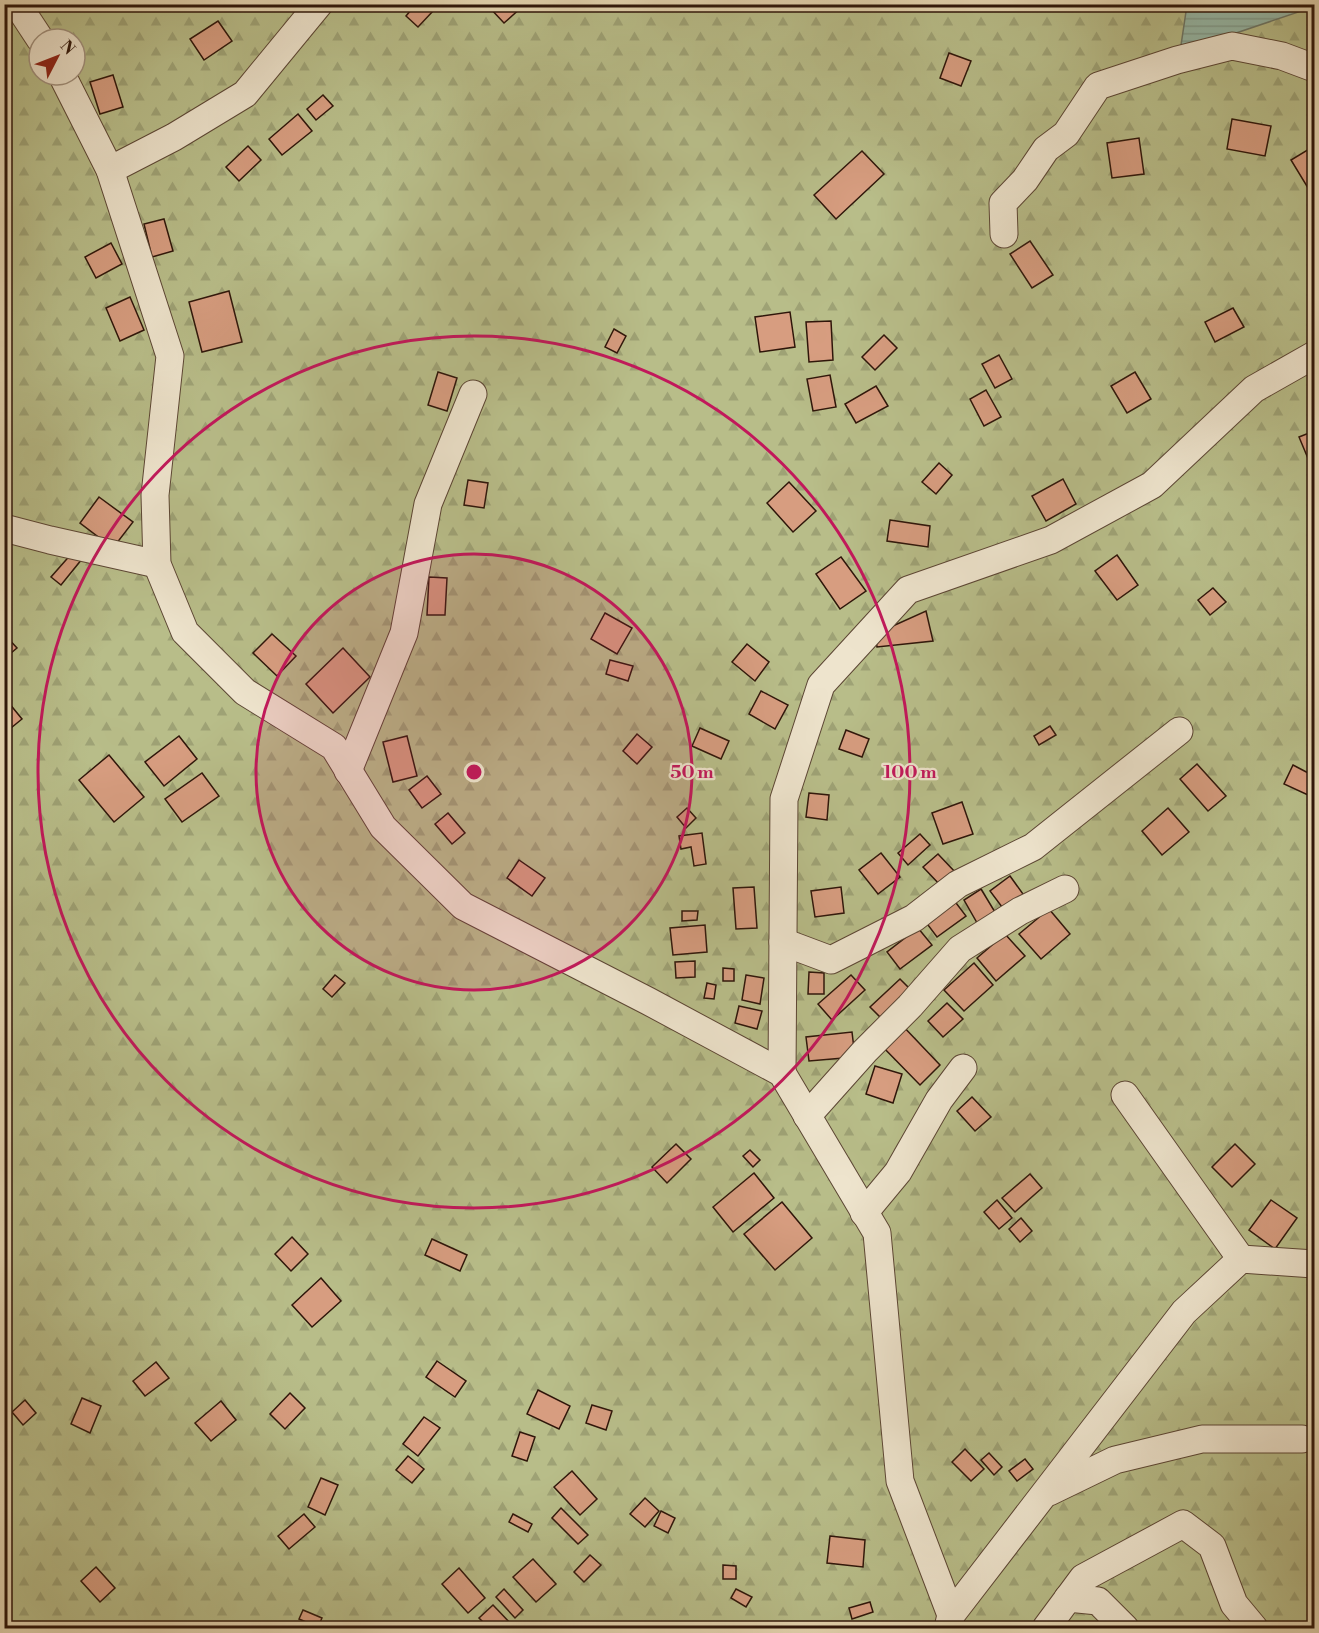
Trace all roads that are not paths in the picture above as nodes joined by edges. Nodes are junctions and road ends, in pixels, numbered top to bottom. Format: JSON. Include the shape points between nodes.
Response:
{"nodes":[{"id":1,"x":17,"y":4,"type":"edge"},
{"id":2,"x":319,"y":4,"type":"edge"},
{"id":3,"x":32,"y":27,"type":"edge"},
{"id":4,"x":1314,"y":68,"type":"edge"},
{"id":5,"x":68,"y":87,"type":"edge"},
{"id":6,"x":110,"y":170,"type":"junction"},
{"id":7,"x":1004,"y":234,"type":"dead end"},
{"id":8,"x":1314,"y":355,"type":"edge"},
{"id":9,"x":473,"y":394,"type":"dead end"},
{"id":10,"x":4,"y":528,"type":"edge"},
{"id":11,"x":157,"y":564,"type":"junction"},
{"id":12,"x":1179,"y":731,"type":"dead end"},
{"id":13,"x":348,"y":771,"type":"junction"},
{"id":14,"x":1065,"y":889,"type":"dead end"},
{"id":15,"x":783,"y":942,"type":"junction"},
{"id":16,"x":963,"y":1068,"type":"dead end"},
{"id":17,"x":782,"y":1072,"type":"junction"},
{"id":18,"x":1125,"y":1095,"type":"dead end"},
{"id":19,"x":807,"y":1116,"type":"junction"},
{"id":20,"x":864,"y":1212,"type":"junction"},
{"id":21,"x":1241,"y":1259,"type":"junction"},
{"id":22,"x":1314,"y":1264,"type":"edge"},
{"id":23,"x":1302,"y":1439,"type":"dead end"},
{"id":24,"x":1043,"y":1496,"type":"junction"},
{"id":25,"x":1068,"y":1598,"type":"junction"},
{"id":26,"x":950,"y":1622,"type":"edge"},
{"id":27,"x":1046,"y":1629,"type":"edge"},
{"id":28,"x":1125,"y":1629,"type":"edge"},
{"id":29,"x":1254,"y":1629,"type":"edge"}],
"edges":[{"from":1,"to":3,"type":"street"},
{"from":2,"to":6,"type":"street","via":[[245,94]]},
{"from":4,"to":7,"type":"street","via":[[1282,56],[1233,46],[1098,86],[1066,134],[1046,149],[1003,203]]},
{"from":5,"to":6,"type":"street"},
{"from":6,"to":11,"type":"street","via":[[170,356],[155,495]]},
{"from":8,"to":15,"type":"street","via":[[1254,389],[1152,485],[1051,540],[908,590],[821,685],[784,799]]},
{"from":9,"to":13,"type":"street","via":[[428,504],[404,633]]},
{"from":10,"to":11,"type":"street"},
{"from":11,"to":13,"type":"street","via":[[185,632],[245,692],[334,747]]},
{"from":12,"to":15,"type":"street","via":[[1033,847],[958,884],[914,918],[831,960]]},
{"from":13,"to":17,"type":"street","via":[[383,827],[463,906]]},
{"from":14,"to":19,"type":"street","via":[[960,949]]},
{"from":15,"to":17,"type":"street"},
{"from":16,"to":20,"type":"street","via":[[939,1100],[898,1172]]},
{"from":17,"to":19,"type":"street"},
{"from":18,"to":21,"type":"street"},
{"from":19,"to":20,"type":"street"},
{"from":20,"to":26,"type":"street","via":[[877,1233],[900,1481]]},
{"from":21,"to":22,"type":"street"},
{"from":21,"to":24,"type":"street","via":[[1184,1312]]},
{"from":23,"to":24,"type":"street","via":[[1202,1439],[1115,1460]]},
{"from":24,"to":26,"type":"street"},
{"from":25,"to":27,"type":"street"},
{"from":25,"to":28,"type":"street","via":[[1098,1601]]},
{"from":25,"to":29,"type":"street","via":[[1083,1578],[1183,1524],[1212,1546],[1234,1604]]}]}
